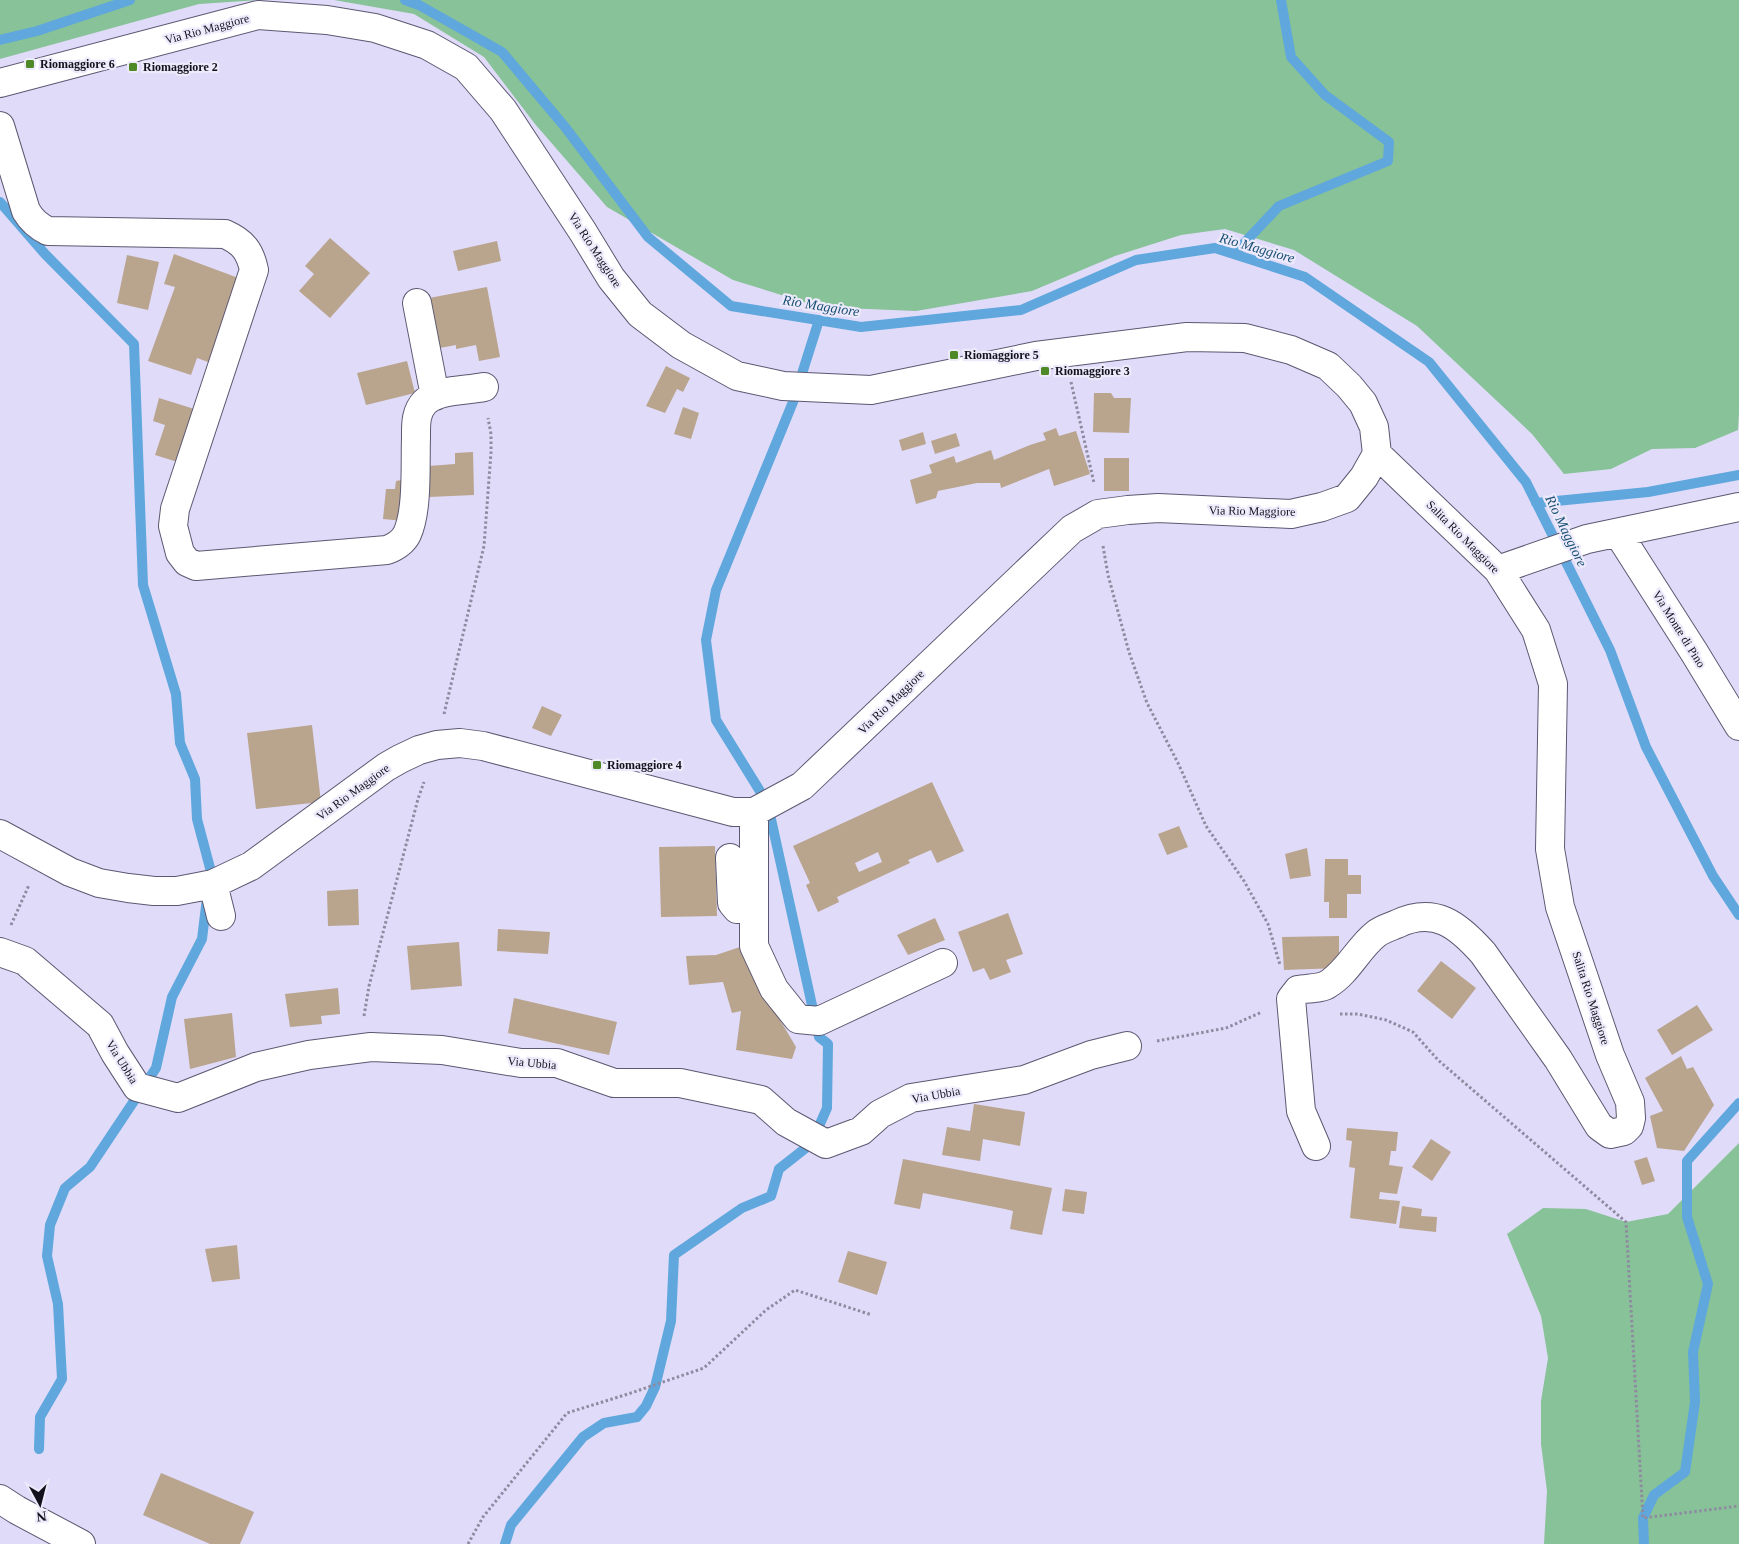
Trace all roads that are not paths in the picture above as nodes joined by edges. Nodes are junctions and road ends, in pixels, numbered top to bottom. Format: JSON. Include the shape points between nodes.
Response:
{"nodes":[{"id":1,"x":0,"y":83,"type":"edge"},
{"id":2,"x":0,"y":126,"type":"edge"},
{"id":3,"x":417,"y":303,"type":"dead end"},
{"id":4,"x":480,"y":388,"type":"road end"},
{"id":5,"x":435,"y":396,"type":"junction"},
{"id":6,"x":1377,"y":454,"type":"junction"},
{"id":7,"x":1739,"y":507,"type":"edge"},
{"id":8,"x":1618,"y":533,"type":"junction"},
{"id":9,"x":1508,"y":566,"type":"junction"},
{"id":10,"x":1739,"y":726,"type":"edge"},
{"id":11,"x":754,"y":812,"type":"junction"},
{"id":12,"x":0,"y":834,"type":"edge"},
{"id":13,"x":730,"y":858,"type":"dead end"},
{"id":14,"x":213,"y":884,"type":"junction"},
{"id":15,"x":754,"y":907,"type":"junction"},
{"id":16,"x":220,"y":916,"type":"dead end"},
{"id":17,"x":4,"y":943,"type":"edge"},
{"id":18,"x":942,"y":963,"type":"dead end"},
{"id":19,"x":1127,"y":1046,"type":"road end"},
{"id":20,"x":1316,"y":1146,"type":"dead end"},
{"id":21,"x":0,"y":1499,"type":"edge"},
{"id":22,"x":81,"y":1544,"type":"edge"}],
"edges":[{"from":1,"to":6,"type":"street","name":"Via Rio Maggiore","via":[[258,16],[327,20],[375,28],[427,45],[466,67],[503,110],[611,278],[640,314],[681,345],[737,376],[783,386],[871,390],[1036,356],[1186,337],[1245,338],[1291,350],[1328,366],[1363,403],[1374,427]]},
{"from":2,"to":5,"type":"street","via":[[26,211],[38,226],[48,231],[225,234],[237,239],[251,259],[254,270],[175,509],[173,526],[180,552],[187,562],[196,566],[250,562],[387,550],[396,546],[406,536],[411,524],[417,417],[425,402]]},
{"from":3,"to":5,"type":"street"},
{"from":4,"to":5,"type":"street"},
{"from":6,"to":9,"type":"street","name":"Salita Rio Maggiore"},
{"from":6,"to":11,"type":"street","name":"Via Rio Maggiore","via":[[1347,498],[1291,514],[1158,508],[1098,514],[1072,529],[802,786]]},
{"from":7,"to":8,"type":"street"},
{"from":8,"to":9,"type":"street","via":[[1587,539]]},
{"from":8,"to":10,"type":"street","name":"Via Monte di Pino"},
{"from":9,"to":20,"type":"street","name":"Salita Rio Maggiore","via":[[1536,630],[1553,684],[1550,849],[1558,898],[1610,1055],[1630,1102],[1629,1126],[1624,1131],[1610,1134],[1599,1126],[1558,1059],[1483,953],[1449,923],[1437,917],[1424,916],[1408,919],[1376,933],[1336,978],[1326,985],[1298,990],[1291,999],[1301,1111]]},
{"from":11,"to":14,"type":"street","name":"Via Rio Maggiore","via":[[734,812],[483,746],[460,743],[436,745],[386,767],[251,866]]},
{"from":11,"to":15,"type":"street"},
{"from":12,"to":14,"type":"street","name":"Via Rio Maggiore","via":[[91,880],[128,888],[176,891]]},
{"from":13,"to":15,"type":"street","via":[[732,903],[737,909]]},
{"from":14,"to":16,"type":"street"},
{"from":15,"to":18,"type":"street","via":[[754,946],[774,989],[798,1019],[819,1021]]},
{"from":17,"to":19,"type":"street","name":"Via Ubbia","via":[[100,1025],[137,1087],[178,1098],[256,1067],[309,1055],[371,1047],[442,1050],[520,1064],[557,1064],[614,1083],[680,1083],[761,1100],[786,1122],[826,1144],[861,1132],[880,1114],[911,1098],[1024,1080],[1090,1054]]},
{"from":21,"to":22,"type":"street"}]}
